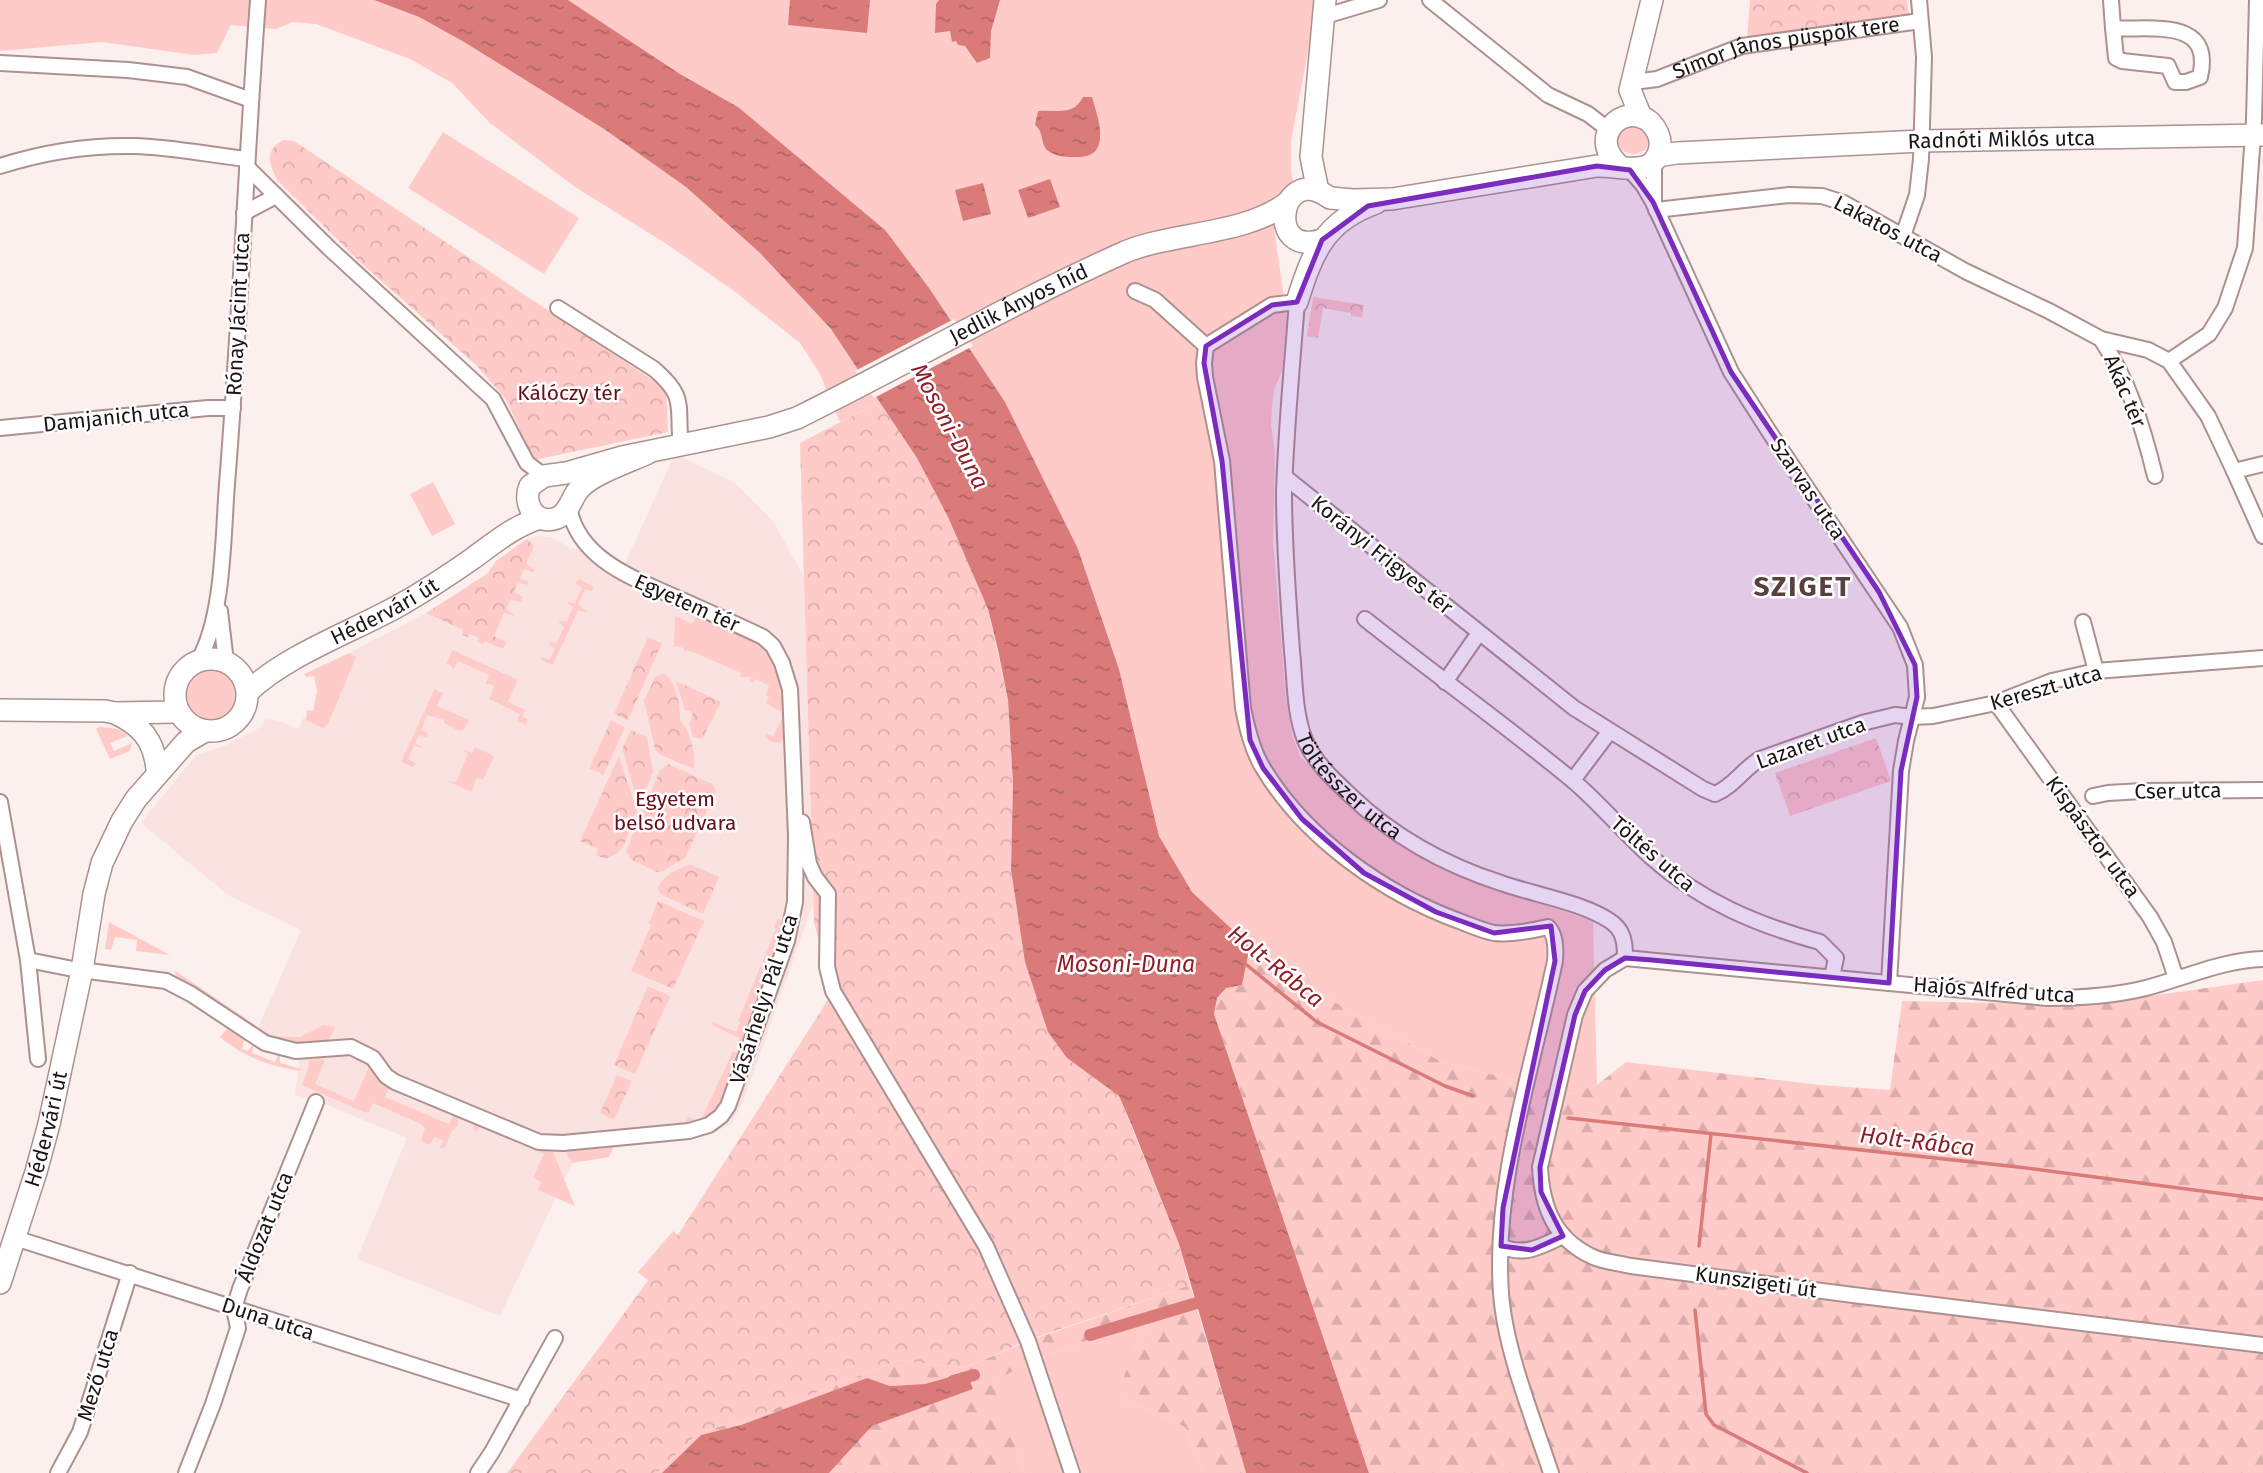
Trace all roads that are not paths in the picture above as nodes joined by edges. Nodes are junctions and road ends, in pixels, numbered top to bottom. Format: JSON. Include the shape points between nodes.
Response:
{"nodes":[{"id":1,"x":258,"y":0,"type":"edge"},
{"id":2,"x":1379,"y":0,"type":"edge"},
{"id":3,"x":1430,"y":0,"type":"edge"},
{"id":4,"x":1652,"y":0,"type":"edge"},
{"id":5,"x":1919,"y":0,"type":"edge"},
{"id":6,"x":2111,"y":0,"type":"edge"},
{"id":7,"x":2257,"y":0,"type":"edge"},
{"id":8,"x":1324,"y":9,"type":"edge"},
{"id":9,"x":1920,"y":21,"type":"junction"},
{"id":10,"x":2113,"y":28,"type":"junction"},
{"id":11,"x":0,"y":63,"type":"edge"},
{"id":12,"x":1633,"y":77,"type":"junction"},
{"id":13,"x":251,"y":100,"type":"junction"},
{"id":14,"x":1647,"y":121,"type":"junction"},
{"id":15,"x":1607,"y":134,"type":"junction"},
{"id":16,"x":2258,"y":135,"type":"edge"},
{"id":17,"x":1921,"y":141,"type":"junction"},
{"id":18,"x":1312,"y":145,"type":"junction"},
{"id":19,"x":1739,"y":150,"type":"junction"},
{"id":20,"x":1656,"y":158,"type":"junction"},
{"id":21,"x":247,"y":163,"type":"junction"},
{"id":22,"x":0,"y":166,"type":"edge"},
{"id":23,"x":1625,"y":169,"type":"junction"},
{"id":24,"x":1545,"y":174,"type":"junction"},
{"id":25,"x":1324,"y":194,"type":"junction"},
{"id":26,"x":275,"y":197,"type":"junction"},
{"id":27,"x":1392,"y":199,"type":"junction"},
{"id":28,"x":1289,"y":200,"type":"junction"},
{"id":29,"x":1657,"y":211,"type":"junction"},
{"id":30,"x":244,"y":213,"type":"junction"},
{"id":31,"x":1214,"y":231,"type":"junction"},
{"id":32,"x":1290,"y":233,"type":"junction"},
{"id":33,"x":1328,"y":235,"type":"junction"},
{"id":34,"x":1903,"y":236,"type":"junction"},
{"id":35,"x":1135,"y":291,"type":"dead end"},
{"id":36,"x":1297,"y":302,"type":"junction"},
{"id":37,"x":558,"y":308,"type":"dead end"},
{"id":38,"x":2101,"y":339,"type":"junction"},
{"id":39,"x":1206,"y":346,"type":"junction"},
{"id":40,"x":2169,"y":360,"type":"junction"},
{"id":41,"x":233,"y":408,"type":"junction"},
{"id":42,"x":0,"y":428,"type":"edge"},
{"id":43,"x":681,"y":446,"type":"junction"},
{"id":44,"x":648,"y":453,"type":"junction"},
{"id":45,"x":2263,"y":464,"type":"edge"},
{"id":46,"x":2234,"y":471,"type":"junction"},
{"id":47,"x":548,"y":475,"type":"junction"},
{"id":48,"x":2154,"y":476,"type":"dead end"},
{"id":49,"x":1285,"y":477,"type":"junction"},
{"id":50,"x":527,"y":497,"type":"junction"},
{"id":51,"x":570,"y":503,"type":"junction"},
{"id":52,"x":543,"y":519,"type":"junction"},
{"id":53,"x":2263,"y":536,"type":"edge"},
{"id":54,"x":597,"y":555,"type":"junction"},
{"id":55,"x":475,"y":557,"type":"junction"},
{"id":56,"x":218,"y":589,"type":"junction"},
{"id":57,"x":1365,"y":619,"type":"dead end"},
{"id":58,"x":2083,"y":622,"type":"dead end"},
{"id":59,"x":1479,"y":633,"type":"junction"},
{"id":60,"x":776,"y":651,"type":"joint"},
{"id":61,"x":2263,"y":659,"type":"edge"},
{"id":62,"x":198,"y":661,"type":"junction"},
{"id":63,"x":292,"y":661,"type":"junction"},
{"id":64,"x":231,"y":665,"type":"junction"},
{"id":65,"x":2096,"y":671,"type":"junction"},
{"id":66,"x":1445,"y":682,"type":"junction"},
{"id":67,"x":176,"y":684,"type":"junction"},
{"id":68,"x":248,"y":692,"type":"junction"},
{"id":69,"x":1996,"y":703,"type":"junction"},
{"id":70,"x":0,"y":710,"type":"edge"},
{"id":71,"x":110,"y":712,"type":"junction"},
{"id":72,"x":180,"y":714,"type":"junction"},
{"id":73,"x":1913,"y":717,"type":"junction"},
{"id":74,"x":205,"y":731,"type":"junction"},
{"id":75,"x":1610,"y":731,"type":"junction"},
{"id":76,"x":155,"y":774,"type":"junction"},
{"id":77,"x":1573,"y":780,"type":"junction"},
{"id":78,"x":2263,"y":790,"type":"edge"},
{"id":79,"x":2093,"y":796,"type":"dead end"},
{"id":80,"x":794,"y":801,"type":"junction"},
{"id":81,"x":0,"y":802,"type":"edge"},
{"id":82,"x":1625,"y":958,"type":"junction"},
{"id":83,"x":2263,"y":959,"type":"edge"},
{"id":84,"x":28,"y":960,"type":"junction"},
{"id":85,"x":82,"y":971,"type":"junction"},
{"id":86,"x":1832,"y":977,"type":"junction"},
{"id":87,"x":2176,"y":978,"type":"junction"},
{"id":88,"x":1889,"y":983,"type":"junction"},
{"id":89,"x":38,"y":1059,"type":"dead end"},
{"id":90,"x":316,"y":1102,"type":"dead end"},
{"id":91,"x":1563,"y":1236,"type":"junction"},
{"id":92,"x":15,"y":1238,"type":"junction"},
{"id":93,"x":1501,"y":1247,"type":"junction"},
{"id":94,"x":130,"y":1273,"type":"junction"},
{"id":95,"x":0,"y":1283,"type":"edge"},
{"id":96,"x":234,"y":1308,"type":"junction"},
{"id":97,"x":555,"y":1338,"type":"dead end"},
{"id":98,"x":2263,"y":1345,"type":"edge"},
{"id":99,"x":522,"y":1400,"type":"junction"},
{"id":100,"x":58,"y":1473,"type":"edge"},
{"id":101,"x":186,"y":1473,"type":"edge"},
{"id":102,"x":478,"y":1473,"type":"edge"},
{"id":103,"x":1072,"y":1473,"type":"edge"},
{"id":104,"x":1551,"y":1473,"type":"edge"}],
"edges":[{"from":1,"to":13,"type":"street","name":"Rónay Jácint utca"},
{"from":2,"to":8,"type":"street"},
{"from":3,"to":15,"type":"street","via":[[1548,95],[1588,114]]},
{"from":4,"to":12,"type":"street"},
{"from":5,"to":9,"type":"street","name":"Simor János püspök tere"},
{"from":6,"to":10,"type":"street"},
{"from":7,"to":16,"type":"street"},
{"from":8,"to":18,"type":"street"},
{"from":9,"to":12,"type":"street","name":"Simor János püspök tere","via":[[1742,46],[1657,79]]},
{"from":9,"to":17,"type":"street","via":[[1924,57]]},
{"from":10,"to":10,"type":"street","via":[[2116,58],[2168,66],[2175,82],[2200,77],[2203,64],[2198,46],[2186,32]]},
{"from":11,"to":13,"type":"street","via":[[187,77]]},
{"from":12,"to":14,"type":"street","via":[[1631,93]]},
{"from":13,"to":21,"type":"street","name":"Rónay Jácint utca"},
{"from":14,"to":15,"type":"street","via":[[1628,115]]},
{"from":14,"to":19,"type":"street","name":"Radnóti Miklós utca","via":[[1696,147]]},
{"from":14,"to":20,"type":"street","via":[[1660,139]]},
{"from":15,"to":23,"type":"street","via":[[1612,160]]},
{"from":15,"to":24,"type":"street","via":[[1579,160]]},
{"from":16,"to":17,"type":"street","name":"Radnóti Miklós utca"},
{"from":16,"to":40,"type":"street","via":[[2245,248],[2225,308],[2209,334]]},
{"from":17,"to":19,"type":"street","name":"Radnóti Miklós utca"},
{"from":17,"to":34,"type":"street","via":[[1917,195]]},
{"from":18,"to":25,"type":"street","via":[[1311,157]]},
{"from":18,"to":28,"type":"street"},
{"from":19,"to":20,"type":"street","name":"Radnóti Miklós utca"},
{"from":20,"to":23,"type":"street","via":[[1637,170]]},
{"from":20,"to":29,"type":"street","name":"Szarvas utca","via":[[1653,196]]},
{"from":21,"to":22,"type":"street","via":[[136,146],[87,147]]},
{"from":21,"to":26,"type":"street"},
{"from":21,"to":30,"type":"street","name":"Rónay Jácint utca"},
{"from":23,"to":24,"type":"street","via":[[1597,166]]},
{"from":23,"to":29,"type":"street","name":"Szarvas utca","via":[[1643,185]]},
{"from":24,"to":27,"type":"street"},
{"from":25,"to":27,"type":"street","via":[[1353,200]]},
{"from":25,"to":28,"type":"street","via":[[1303,191]]},
{"from":25,"to":33,"type":"street","via":[[1337,213]]},
{"from":26,"to":30,"type":"street"},
{"from":26,"to":47,"type":"street","via":[[493,399],[527,463]]},
{"from":27,"to":33,"type":"street","via":[[1355,211]]},
{"from":28,"to":31,"type":"street","name":"Jedlik Ányos híd","via":[[1260,217]]},
{"from":28,"to":32,"type":"street","via":[[1284,216]]},
{"from":29,"to":34,"type":"street","name":"Lakatos utca","via":[[1822,195]]},
{"from":29,"to":73,"type":"street","name":"Szarvas utca","via":[[1731,372],[1900,627],[1915,665]]},
{"from":30,"to":41,"type":"street","name":"Rónay Jácint utca"},
{"from":31,"to":32,"type":"street","name":"Jedlik Ányos híd","via":[[1274,228]]},
{"from":31,"to":43,"type":"street","name":"Jedlik Ányos híd","via":[[1128,251],[797,418]]},
{"from":32,"to":33,"type":"street","via":[[1307,243]]},
{"from":32,"to":36,"type":"street","via":[[1297,258]]},
{"from":33,"to":36,"type":"street","via":[[1304,276]]},
{"from":34,"to":38,"type":"street","name":"Lakatos utca"},
{"from":35,"to":39,"type":"street","via":[[1155,300]]},
{"from":36,"to":39,"type":"street","via":[[1272,304]]},
{"from":36,"to":49,"type":"street","name":"Töltésszer utca"},
{"from":37,"to":43,"type":"street","via":[[666,379],[679,402]]},
{"from":38,"to":40,"type":"street","name":"Akác tér"},
{"from":38,"to":48,"type":"street","name":"Akác tér","via":[[2127,386]]},
{"from":39,"to":93,"type":"street","via":[[1205,377],[1222,461],[1243,708],[1263,768],[1302,819],[1364,873],[1436,912],[1494,933],[1548,927],[1552,931],[1555,961],[1503,1208]]},
{"from":40,"to":46,"type":"street","via":[[2208,416]]},
{"from":41,"to":42,"type":"street","name":"Damjanich utca"},
{"from":41,"to":56,"type":"street","name":"Rónay Jácint utca"},
{"from":43,"to":44,"type":"street"},
{"from":44,"to":47,"type":"street"},
{"from":44,"to":51,"type":"street","via":[[586,482]]},
{"from":45,"to":46,"type":"street"},
{"from":46,"to":53,"type":"street"},
{"from":47,"to":50,"type":"street","via":[[533,482]]},
{"from":47,"to":51,"type":"street","via":[[564,481],[571,493]]},
{"from":49,"to":59,"type":"street","name":"Korányi Frigyes tér"},
{"from":49,"to":82,"type":"street","name":"Töltésszer utca","via":[[1285,573],[1297,703],[1309,749],[1352,797],[1423,850],[1460,868],[1610,921],[1623,936]]},
{"from":50,"to":52,"type":"street","via":[[530,510]]},
{"from":50,"to":55,"type":"street","name":"Hédervári út"},
{"from":51,"to":52,"type":"street","via":[[560,517]]},
{"from":51,"to":54,"type":"street","name":"Egyetem tér","via":[[581,536]]},
{"from":52,"to":54,"type":"street","name":"Egyetem tér","via":[[569,532]]},
{"from":52,"to":55,"type":"street","name":"Hédervári út","via":[[519,527]]},
{"from":54,"to":60,"type":"street","name":"Egyetem tér","via":[[628,575],[763,637]]},
{"from":55,"to":63,"type":"street","name":"Hédervári út","via":[[401,605]]},
{"from":56,"to":62,"type":"street","name":"Rónay Jácint utca"},
{"from":56,"to":64,"type":"street","name":"Rónay Jácint utca"},
{"from":57,"to":66,"type":"street"},
{"from":58,"to":65,"type":"street"},
{"from":59,"to":66,"type":"street"},
{"from":59,"to":75,"type":"street","name":"Korányi Frigyes tér"},
{"from":60,"to":80,"type":"street","name":"Vásárhelyi Pál utca","via":[[790,689]]},
{"from":61,"to":65,"type":"street","name":"Kereszt utca"},
{"from":62,"to":64,"type":"street","via":[[217,659]]},
{"from":62,"to":67,"type":"street"},
{"from":63,"to":64,"type":"street","name":"Hédervári út","via":[[247,669]]},
{"from":63,"to":68,"type":"street","name":"Hédervári út"},
{"from":64,"to":68,"type":"street","via":[[242,675]]},
{"from":65,"to":69,"type":"street","name":"Kereszt utca","via":[[2052,681]]},
{"from":66,"to":77,"type":"street"},
{"from":67,"to":71,"type":"street","via":[[158,697]]},
{"from":67,"to":72,"type":"street"},
{"from":68,"to":74,"type":"street","via":[[245,708],[233,724]]},
{"from":69,"to":73,"type":"street","name":"Kereszt utca"},
{"from":69,"to":87,"type":"street","name":"Kispásztor utca","via":[[2150,917]]},
{"from":70,"to":71,"type":"street"},
{"from":71,"to":72,"type":"street"},
{"from":71,"to":76,"type":"street","via":[[130,720],[148,737]]},
{"from":72,"to":74,"type":"street","via":[[187,723]]},
{"from":72,"to":76,"type":"street","name":"Hédervári út"},
{"from":73,"to":75,"type":"street","name":"Lazaret utca","via":[[1895,715],[1862,723],[1760,759],[1715,794]]},
{"from":73,"to":88,"type":"street","name":"Szarvas utca","via":[[1901,771]]},
{"from":74,"to":76,"type":"street","name":"Hédervári út","via":[[186,742]]},
{"from":75,"to":77,"type":"street"},
{"from":76,"to":85,"type":"street","name":"Hédervári út","via":[[122,821],[102,863]]},
{"from":77,"to":86,"type":"street","name":"Töltés utca","via":[[1680,881],[1756,923],[1820,942],[1836,958]]},
{"from":78,"to":79,"type":"street","name":"Cser utca"},
{"from":80,"to":85,"type":"street","name":"Vásárhelyi Pál utca","via":[[794,909],[787,942],[727,1106],[718,1119],[689,1131],[564,1143],[531,1139],[395,1082],[360,1050],[296,1051],[271,1045],[166,981]]},
{"from":80,"to":103,"type":"street","via":[[810,864],[828,894],[827,967],[833,991],[986,1247],[1028,1340]]},
{"from":81,"to":84,"type":"street"},
{"from":82,"to":86,"type":"street"},
{"from":82,"to":91,"type":"street","name":"Kunszigeti út","via":[[1585,990],[1574,1015],[1541,1167],[1541,1192]]},
{"from":83,"to":87,"type":"street","name":"Hajós Alfréd utca"},
{"from":84,"to":85,"type":"street"},
{"from":84,"to":89,"type":"street"},
{"from":85,"to":92,"type":"street","name":"Hédervári út","via":[[49,1124]]},
{"from":86,"to":88,"type":"street"},
{"from":87,"to":88,"type":"street","name":"Hajós Alfréd utca","via":[[2146,988],[2073,998]]},
{"from":90,"to":96,"type":"street","name":"Áldozat utca"},
{"from":91,"to":93,"type":"street","via":[[1523,1252]]},
{"from":91,"to":98,"type":"street","name":"Kunszigeti út","via":[[1595,1258],[1631,1266]]},
{"from":92,"to":94,"type":"street","name":"Duna utca"},
{"from":92,"to":95,"type":"street","name":"Hédervári út"},
{"from":93,"to":104,"type":"street","via":[[1504,1314],[1520,1381]]},
{"from":94,"to":96,"type":"street","name":"Duna utca"},
{"from":94,"to":100,"type":"street","name":"Mező utca","via":[[80,1433]]},
{"from":96,"to":99,"type":"street","name":"Duna utca"},
{"from":96,"to":101,"type":"street","name":"Áldozat utca","via":[[238,1328]]},
{"from":97,"to":99,"type":"street"},
{"from":99,"to":102,"type":"street"}]}
